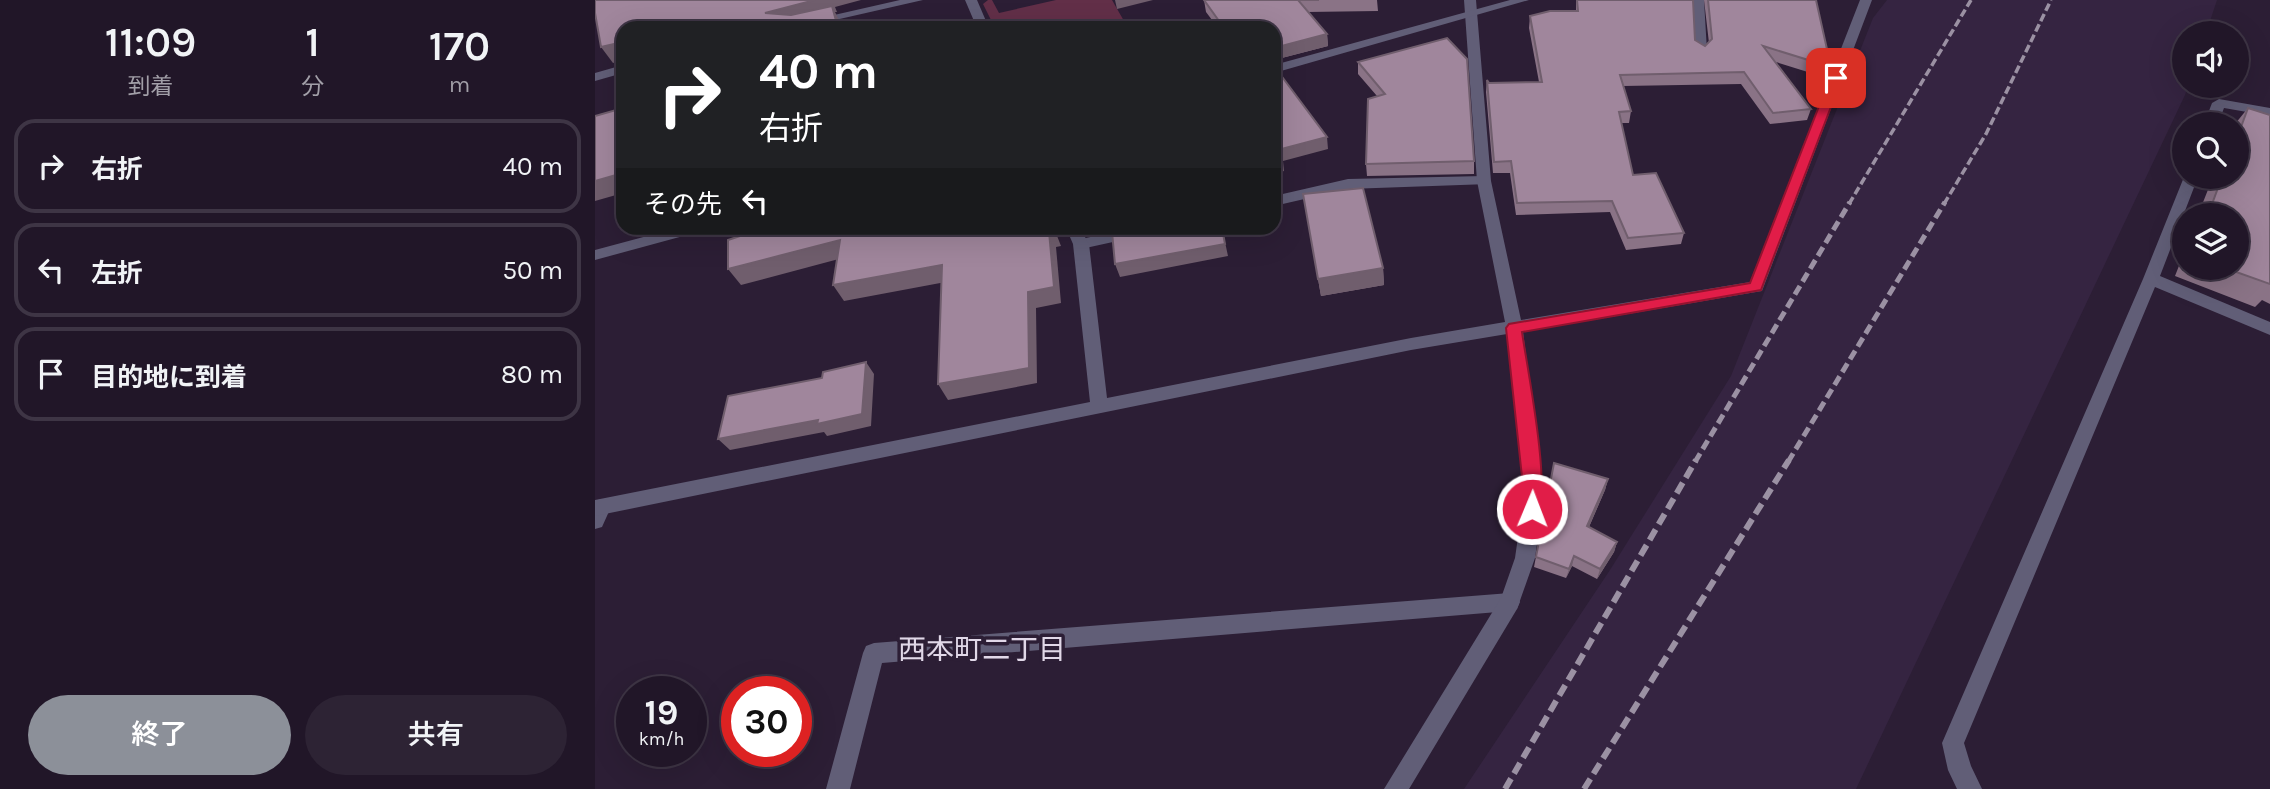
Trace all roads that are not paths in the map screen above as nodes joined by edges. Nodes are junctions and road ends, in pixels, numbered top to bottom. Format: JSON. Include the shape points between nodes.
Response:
{"nodes":[{"id":1,"x":917,"y":0,"type":"edge"},
{"id":2,"x":971,"y":0,"type":"edge"},
{"id":3,"x":1523,"y":0,"type":"edge"},
{"id":4,"x":1698,"y":0,"type":"edge"},
{"id":5,"x":1866,"y":0,"type":"edge"},
{"id":6,"x":1470,"y":7,"type":"edge"},
{"id":7,"x":816,"y":21,"type":"edge"},
{"id":8,"x":980,"y":21,"type":"edge"},
{"id":9,"x":1701,"y":51,"type":"edge"},
{"id":10,"x":1281,"y":67,"type":"edge"},
{"id":11,"x":616,"y":71,"type":"edge"},
{"id":12,"x":595,"y":77,"type":"edge"},
{"id":13,"x":2216,"y":112,"type":"edge"},
{"id":14,"x":2270,"y":112,"type":"edge"},
{"id":15,"x":1484,"y":181,"type":"junction"},
{"id":16,"x":2186,"y":189,"type":"edge"},
{"id":17,"x":1281,"y":199,"type":"edge"},
{"id":18,"x":668,"y":235,"type":"edge"},
{"id":19,"x":1076,"y":235,"type":"edge"},
{"id":20,"x":1122,"y":235,"type":"edge"},
{"id":21,"x":1081,"y":244,"type":"junction"},
{"id":22,"x":595,"y":255,"type":"edge"},
{"id":23,"x":2151,"y":279,"type":"junction"},
{"id":24,"x":1514,"y":328,"type":"junction"},
{"id":25,"x":2270,"y":329,"type":"edge"},
{"id":26,"x":1099,"y":407,"type":"junction"},
{"id":27,"x":597,"y":512,"type":"edge"},
{"id":28,"x":1510,"y":602,"type":"junction"},
{"id":29,"x":838,"y":789,"type":"edge"},
{"id":30,"x":1397,"y":789,"type":"edge"},
{"id":31,"x":1970,"y":789,"type":"edge"}],
"edges":[{"from":1,"to":7,"type":"street"},
{"from":2,"to":8,"type":"street"},
{"from":3,"to":6,"type":"street"},
{"from":4,"to":9,"type":"street"},
{"from":5,"to":24,"type":"street","via":[[1756,287]]},
{"from":6,"to":10,"type":"street"},
{"from":6,"to":15,"type":"street"},
{"from":11,"to":12,"type":"street"},
{"from":13,"to":14,"type":"street","via":[[2220,103]]},
{"from":15,"to":17,"type":"street","via":[[1348,184]]},
{"from":15,"to":24,"type":"street"},
{"from":16,"to":23,"type":"street"},
{"from":18,"to":22,"type":"street"},
{"from":19,"to":21,"type":"street"},
{"from":20,"to":21,"type":"street"},
{"from":21,"to":26,"type":"street"},
{"from":23,"to":25,"type":"street"},
{"from":23,"to":31,"type":"street","via":[[1953,744]]},
{"from":24,"to":26,"type":"street","via":[[1411,344]]},
{"from":24,"to":28,"type":"street","via":[[1532,475],[1525,558]]},
{"from":26,"to":27,"type":"street"},
{"from":28,"to":29,"type":"street","via":[[874,653]]},
{"from":28,"to":30,"type":"street"}]}
